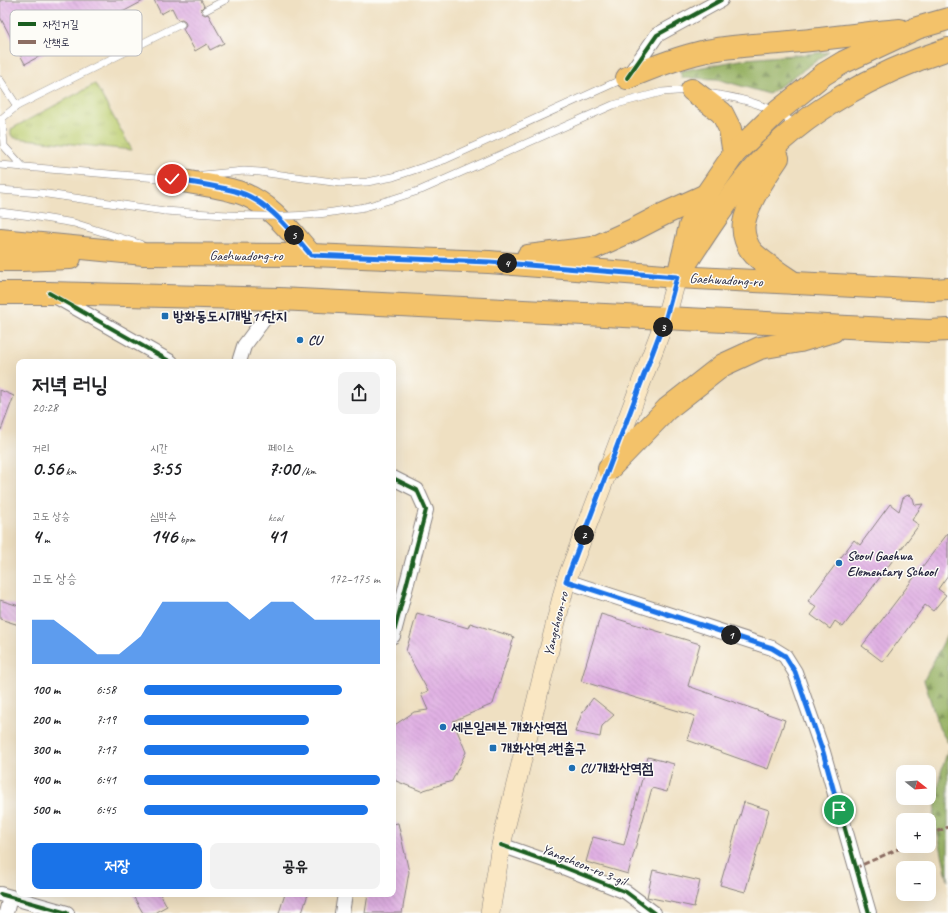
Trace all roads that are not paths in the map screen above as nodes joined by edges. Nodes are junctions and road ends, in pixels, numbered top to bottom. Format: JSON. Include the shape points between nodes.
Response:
{"nodes":[{"id":1,"x":225,"y":0,"type":"edge"},
{"id":2,"x":721,"y":0,"type":"edge"},
{"id":3,"x":206,"y":10,"type":"dead end"},
{"id":4,"x":948,"y":19,"type":"edge"},
{"id":5,"x":181,"y":24,"type":"dead end"},
{"id":6,"x":917,"y":28,"type":"junction"},
{"id":7,"x":142,"y":44,"type":"edge"},
{"id":8,"x":948,"y":49,"type":"edge"},
{"id":9,"x":117,"y":56,"type":"edge"},
{"id":10,"x":626,"y":78,"type":"junction"},
{"id":11,"x":0,"y":80,"type":"edge"},
{"id":12,"x":692,"y":90,"type":"junction"},
{"id":13,"x":17,"y":106,"type":"junction"},
{"id":14,"x":777,"y":112,"type":"junction"},
{"id":15,"x":1,"y":120,"type":"edge"},
{"id":16,"x":798,"y":126,"type":"junction"},
{"id":17,"x":734,"y":154,"type":"junction"},
{"id":18,"x":0,"y":165,"type":"edge"},
{"id":19,"x":23,"y":167,"type":"junction"},
{"id":20,"x":172,"y":179,"type":"junction"},
{"id":21,"x":0,"y":190,"type":"edge"},
{"id":22,"x":706,"y":194,"type":"junction"},
{"id":23,"x":0,"y":212,"type":"edge"},
{"id":24,"x":0,"y":240,"type":"edge"},
{"id":25,"x":144,"y":254,"type":"junction"},
{"id":26,"x":171,"y":254,"type":"junction"},
{"id":27,"x":311,"y":255,"type":"junction"},
{"id":28,"x":0,"y":260,"type":"edge"},
{"id":29,"x":489,"y":262,"type":"junction"},
{"id":30,"x":677,"y":277,"type":"junction"},
{"id":31,"x":0,"y":281,"type":"edge"},
{"id":32,"x":794,"y":283,"type":"junction"},
{"id":33,"x":948,"y":289,"type":"edge"},
{"id":34,"x":0,"y":293,"type":"edge"},
{"id":35,"x":49,"y":293,"type":"junction"},
{"id":36,"x":279,"y":299,"type":"junction"},
{"id":37,"x":666,"y":317,"type":"junction"},
{"id":38,"x":848,"y":326,"type":"junction"},
{"id":39,"x":948,"y":330,"type":"edge"},
{"id":40,"x":166,"y":359,"type":"edge"},
{"id":41,"x":240,"y":359,"type":"edge"},
{"id":42,"x":609,"y":469,"type":"junction"},
{"id":43,"x":396,"y":479,"type":"edge"},
{"id":44,"x":566,"y":581,"type":"junction"},
{"id":45,"x":396,"y":625,"type":"edge"},
{"id":46,"x":501,"y":845,"type":"junction"},
{"id":47,"x":5,"y":896,"type":"edge"},
{"id":48,"x":344,"y":897,"type":"edge"},
{"id":49,"x":6,"y":913,"type":"edge"},
{"id":50,"x":67,"y":913,"type":"edge"},
{"id":51,"x":342,"y":913,"type":"edge"},
{"id":52,"x":490,"y":913,"type":"edge"},
{"id":53,"x":654,"y":913,"type":"edge"},
{"id":54,"x":869,"y":913,"type":"edge"}],
"edges":[{"from":1,"to":3,"type":"lane"},
{"from":2,"to":10,"type":"street","via":[[657,35]]},
{"from":4,"to":6,"type":"main road"},
{"from":5,"to":7,"type":"lane"},
{"from":6,"to":10,"type":"main road","via":[[730,47],[702,52]]},
{"from":6,"to":14,"type":"main road","via":[[844,62],[824,74]]},
{"from":8,"to":16,"type":"main road","via":[[897,68],[859,86]]},
{"from":9,"to":13,"type":"lane"},
{"from":10,"to":20,"type":"lane","via":[[444,160],[393,177],[367,182],[340,183],[244,171]]},
{"from":11,"to":13,"type":"lane"},
{"from":12,"to":14,"type":"lane","via":[[724,95]]},
{"from":12,"to":17,"type":"main road","via":[[722,113],[730,129]]},
{"from":12,"to":21,"type":"lane","bridge":true,"via":[[662,92],[613,105],[421,190],[365,207],[289,216],[206,214]]},
{"from":13,"to":15,"type":"lane"},
{"from":14,"to":16,"type":"lane"},
{"from":14,"to":17,"type":"main road"},
{"from":15,"to":19,"type":"lane","via":[[4,146]]},
{"from":16,"to":30,"type":"main road","via":[[754,168],[731,197]]},
{"from":16,"to":32,"type":"main road","via":[[763,181],[744,223],[745,239],[754,254]]},
{"from":17,"to":22,"type":"main road"},
{"from":18,"to":19,"type":"lane"},
{"from":19,"to":20,"type":"lane"},
{"from":20,"to":27,"type":"main road","via":[[238,192],[254,200],[271,211]]},
{"from":22,"to":29,"type":"main road","via":[[593,248]]},
{"from":22,"to":30,"type":"main road","via":[[690,226]]},
{"from":23,"to":26,"type":"lane","via":[[74,223]]},
{"from":24,"to":25,"type":"main road","name":"Gaehwadong-ro"},
{"from":25,"to":26,"type":"main road","name":"Gaehwadong-ro"},
{"from":25,"to":28,"type":"main road","name":"Gaehwadong-ro"},
{"from":26,"to":27,"type":"main road","name":"Gaehwadong-ro"},
{"from":27,"to":29,"type":"main road","name":"Gaehwadong-ro"},
{"from":29,"to":30,"type":"main road","name":"Gaehwadong-ro"},
{"from":30,"to":32,"type":"main road","name":"Gaehwadong-ro"},
{"from":30,"to":37,"type":"main road","name":"Yangcheon-ro"},
{"from":31,"to":35,"type":"main road"},
{"from":32,"to":33,"type":"main road","name":"Gaehwadong-ro"},
{"from":34,"to":35,"type":"main road"},
{"from":35,"to":36,"type":"main road"},
{"from":35,"to":40,"type":"street"},
{"from":36,"to":37,"type":"main road"},
{"from":36,"to":41,"type":"street","via":[[244,346]]},
{"from":37,"to":38,"type":"main road"},
{"from":37,"to":42,"type":"main road","name":"Yangcheon-ro"},
{"from":38,"to":39,"type":"main road"},
{"from":38,"to":42,"type":"main road","via":[[800,341],[760,348],[723,365],[667,409]]},
{"from":42,"to":44,"type":"main road","name":"Yangcheon-ro"},
{"from":43,"to":45,"type":"street","via":[[418,490],[426,510]]},
{"from":44,"to":46,"type":"main road","name":"Yangcheon-ro"},
{"from":44,"to":54,"type":"street","via":[[772,648],[785,656],[795,672],[823,752]]},
{"from":46,"to":52,"type":"main road","name":"Yangcheon-ro"},
{"from":46,"to":53,"type":"street","name":"Yangcheon-ro 3-gil","via":[[626,892]]},
{"from":47,"to":49,"type":"street"},
{"from":47,"to":50,"type":"street"},
{"from":48,"to":51,"type":"street"}]}
